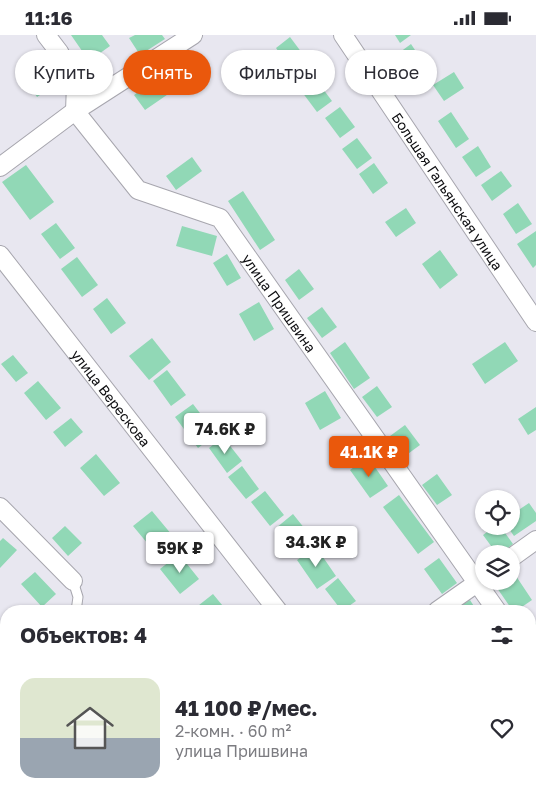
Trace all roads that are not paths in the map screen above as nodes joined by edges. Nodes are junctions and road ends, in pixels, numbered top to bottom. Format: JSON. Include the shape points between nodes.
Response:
{"nodes":[{"id":1,"x":46,"y":35,"type":"edge"},
{"id":2,"x":193,"y":35,"type":"edge"},
{"id":3,"x":343,"y":35,"type":"edge"},
{"id":4,"x":75,"y":111,"type":"junction"},
{"id":5,"x":0,"y":167,"type":"edge"},
{"id":6,"x":0,"y":255,"type":"edge"},
{"id":7,"x":536,"y":322,"type":"edge"},
{"id":8,"x":0,"y":507,"type":"edge"},
{"id":9,"x":536,"y":540,"type":"edge"},
{"id":10,"x":520,"y":552,"type":"edge"},
{"id":11,"x":475,"y":574,"type":"edge"},
{"id":12,"x":73,"y":581,"type":"joint"},
{"id":13,"x":475,"y":584,"type":"edge"},
{"id":14,"x":485,"y":590,"type":"edge"},
{"id":15,"x":77,"y":605,"type":"edge"},
{"id":16,"x":273,"y":605,"type":"edge"},
{"id":17,"x":446,"y":605,"type":"edge"},
{"id":18,"x":493,"y":605,"type":"edge"}],
"edges":[{"from":1,"to":4,"type":"street","via":[[76,84]]},
{"from":2,"to":4,"type":"street"},
{"from":3,"to":7,"type":"street","name":"Большая Гальянская улица"},
{"from":4,"to":5,"type":"street"},
{"from":4,"to":11,"type":"street","name":"улица Пришвина","via":[[138,190],[220,218]]},
{"from":6,"to":16,"type":"street","name":"улица Верескова"},
{"from":8,"to":12,"type":"street"},
{"from":9,"to":10,"type":"street"},
{"from":12,"to":15,"type":"lane"},
{"from":13,"to":17,"type":"street"},
{"from":14,"to":18,"type":"street","name":"улица Пришвина"}]}
